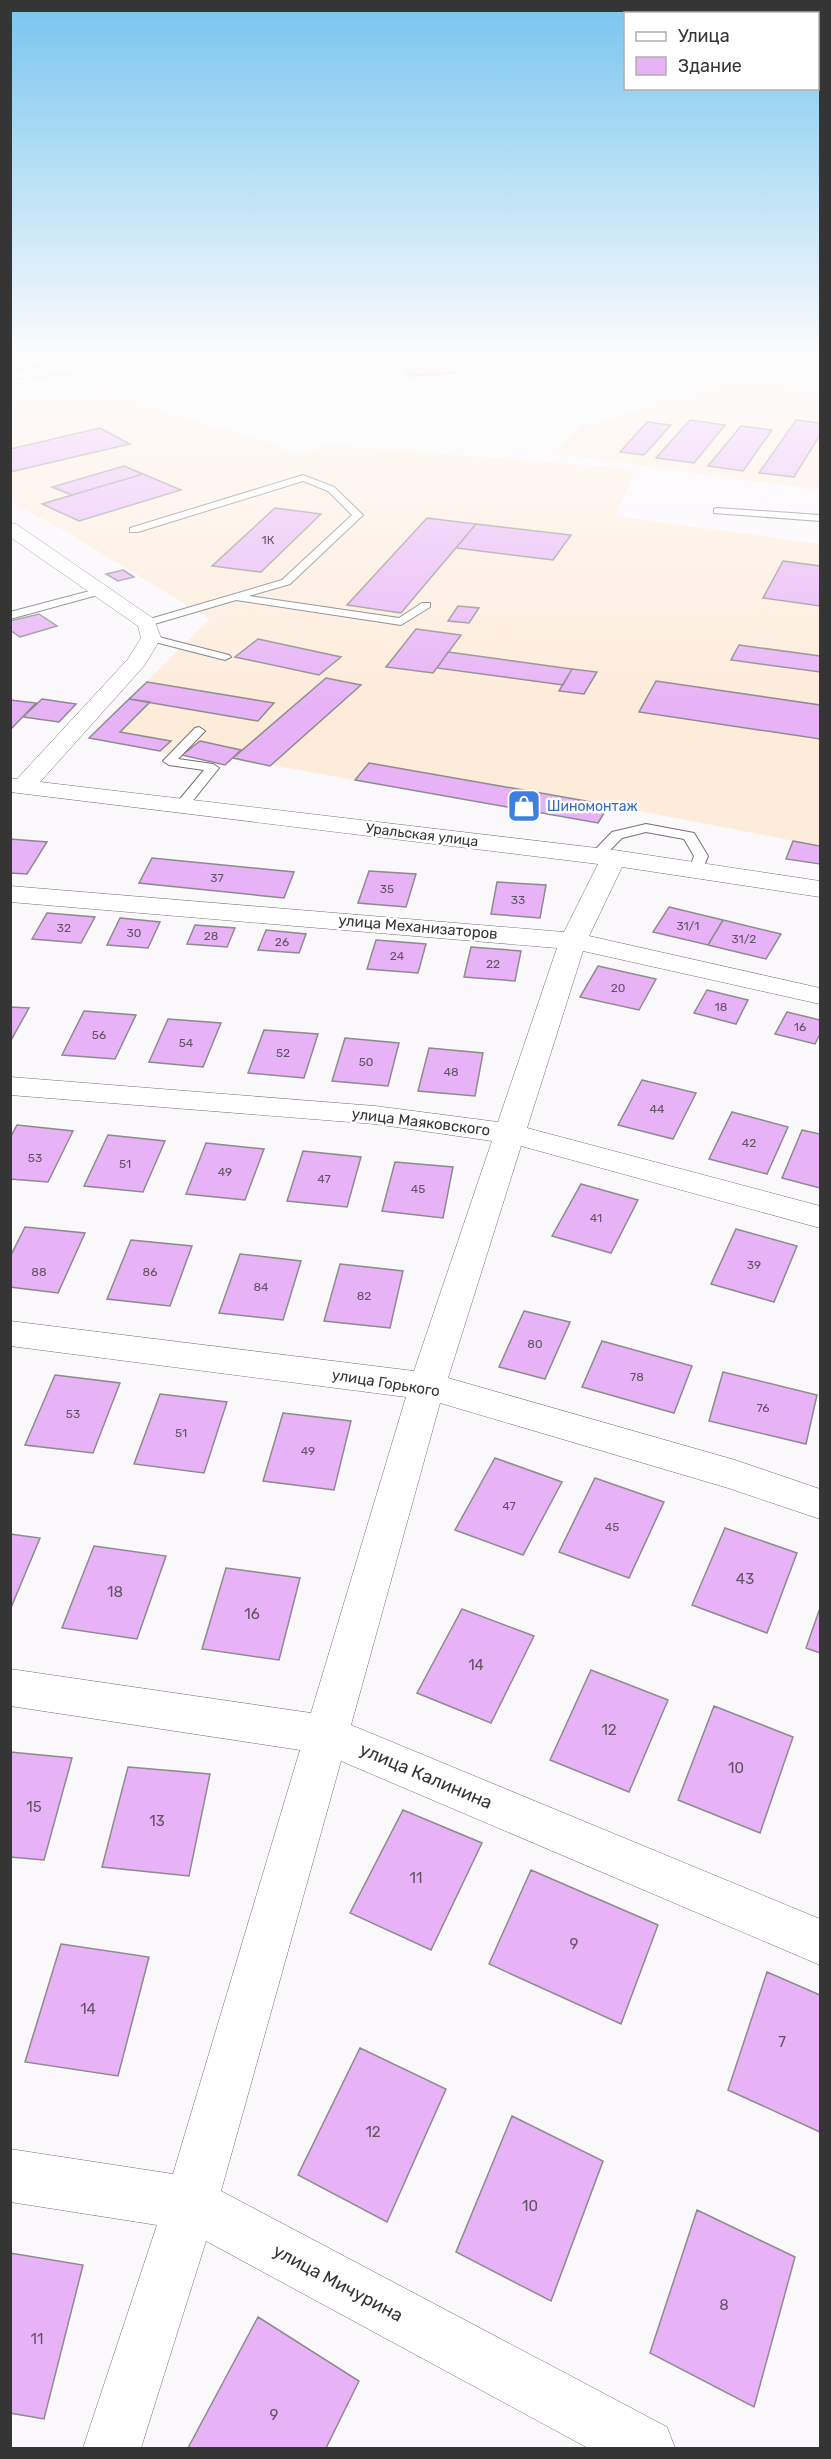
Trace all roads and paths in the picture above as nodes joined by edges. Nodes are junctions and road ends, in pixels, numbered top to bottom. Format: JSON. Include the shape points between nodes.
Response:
{"nodes":[{"id":1,"x":717,"y":511,"type":"dead end"},
{"id":2,"x":820,"y":518,"type":"edge"},
{"id":3,"x":10,"y":528,"type":"edge"},
{"id":4,"x":134,"y":530,"type":"dead end"},
{"id":5,"x":101,"y":591,"type":"junction"},
{"id":6,"x":234,"y":597,"type":"junction"},
{"id":7,"x":426,"y":605,"type":"dead end"},
{"id":8,"x":10,"y":616,"type":"edge"},
{"id":9,"x":149,"y":630,"type":"junction"},
{"id":10,"x":225,"y":657,"type":"dead end"},
{"id":11,"x":199,"y":731,"type":"dead end"},
{"id":12,"x":17,"y":785,"type":"edge"},
{"id":13,"x":182,"y":806,"type":"junction"},
{"id":14,"x":605,"y":857,"type":"junction"},
{"id":15,"x":696,"y":870,"type":"junction"},
{"id":16,"x":820,"y":889,"type":"edge"},
{"id":17,"x":10,"y":894,"type":"edge"},
{"id":18,"x":573,"y":940,"type":"junction"},
{"id":19,"x":820,"y":996,"type":"edge"},
{"id":20,"x":10,"y":1086,"type":"edge"},
{"id":21,"x":508,"y":1133,"type":"junction"},
{"id":22,"x":820,"y":1217,"type":"edge"},
{"id":23,"x":10,"y":1333,"type":"edge"},
{"id":24,"x":427,"y":1386,"type":"junction"},
{"id":25,"x":820,"y":1504,"type":"edge"},
{"id":26,"x":10,"y":1687,"type":"edge"},
{"id":27,"x":325,"y":1734,"type":"junction"},
{"id":28,"x":820,"y":1942,"type":"edge"},
{"id":29,"x":10,"y":2175,"type":"edge"},
{"id":30,"x":190,"y":2204,"type":"junction"},
{"id":31,"x":112,"y":2448,"type":"edge"},
{"id":32,"x":646,"y":2448,"type":"edge"}],
"edges":[{"from":1,"to":2,"type":"lane"},
{"from":3,"to":5,"type":"street"},
{"from":4,"to":6,"type":"lane","via":[[303,478],[331,489],[358,515],[286,582]]},
{"from":5,"to":8,"type":"lane"},
{"from":5,"to":9,"type":"street"},
{"from":6,"to":7,"type":"lane","via":[[401,622]]},
{"from":6,"to":9,"type":"lane"},
{"from":9,"to":10,"type":"lane"},
{"from":9,"to":12,"type":"street","name":"Уральская улица","via":[[137,662]]},
{"from":11,"to":13,"type":"lane","via":[[169,761],[213,768]]},
{"from":12,"to":13,"type":"street","name":"Уральская улица"},
{"from":13,"to":14,"type":"street","name":"Уральская улица"},
{"from":14,"to":15,"type":"street","name":"Уральская улица"},
{"from":14,"to":15,"type":"lane","via":[[617,835],[646,828],[688,836],[701,856]]},
{"from":14,"to":18,"type":"street"},
{"from":15,"to":16,"type":"street","name":"Уральская улица"},
{"from":17,"to":18,"type":"street","name":"улица Механизаторов"},
{"from":18,"to":19,"type":"street","name":"улица Механизаторов"},
{"from":18,"to":21,"type":"street"},
{"from":20,"to":21,"type":"street","name":"улица Маяковского","via":[[375,1115]]},
{"from":21,"to":22,"type":"street","name":"улица Маяковского"},
{"from":21,"to":24,"type":"street"},
{"from":23,"to":24,"type":"street","name":"улица Горького"},
{"from":24,"to":25,"type":"street","name":"улица Горького","via":[[735,1475]]},
{"from":24,"to":27,"type":"street"},
{"from":26,"to":27,"type":"street","name":"улица Калинина"},
{"from":27,"to":28,"type":"street","name":"улица Калинина"},
{"from":27,"to":30,"type":"street"},
{"from":29,"to":30,"type":"street","name":"улица Мичурина"},
{"from":30,"to":31,"type":"street"},
{"from":30,"to":32,"type":"street","name":"улица Мичурина"}]}
